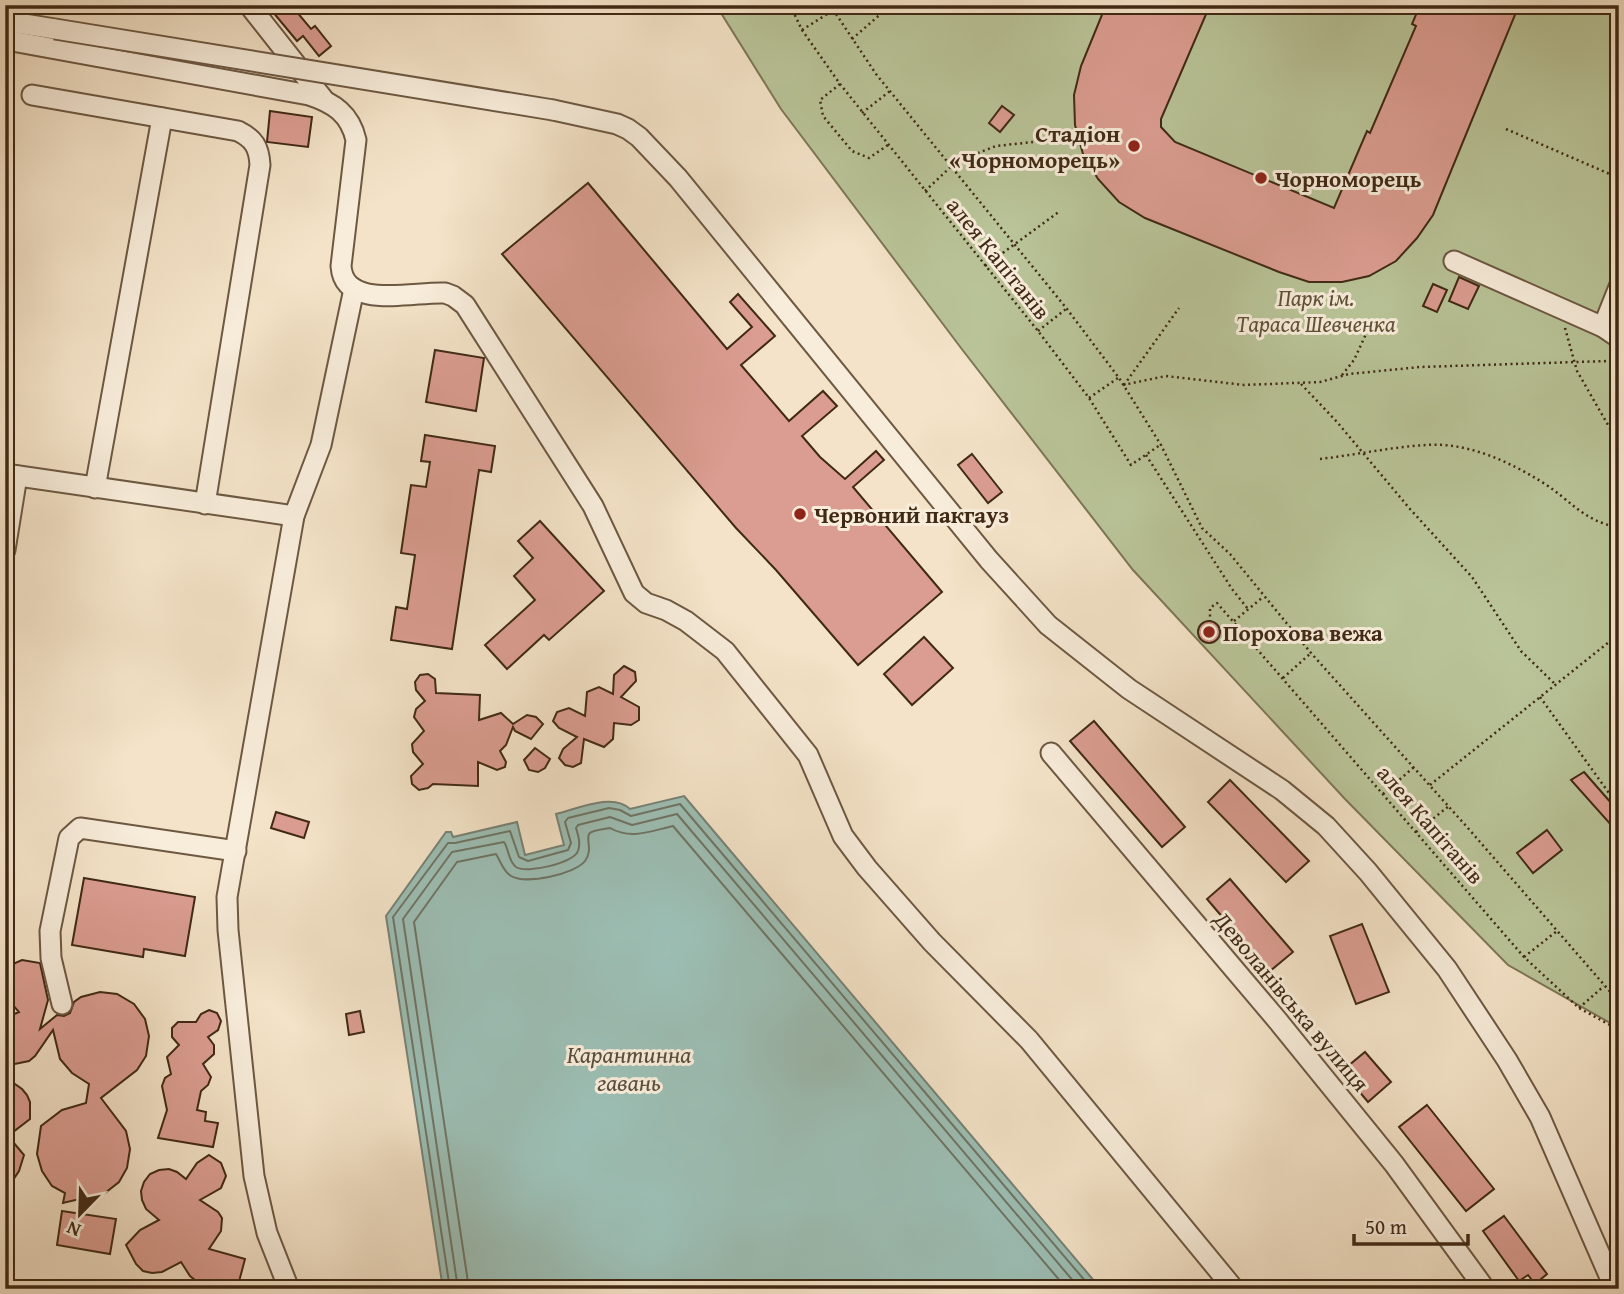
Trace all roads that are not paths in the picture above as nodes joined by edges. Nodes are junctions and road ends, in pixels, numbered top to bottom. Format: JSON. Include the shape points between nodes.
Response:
{"nodes":[{"id":1,"x":249,"y":5,"type":"edge"},
{"id":2,"x":5,"y":21,"type":"edge"},
{"id":3,"x":5,"y":31,"type":"edge"},
{"id":4,"x":32,"y":94,"type":"dead end"},
{"id":5,"x":324,"y":100,"type":"junction"},
{"id":6,"x":162,"y":118,"type":"junction"},
{"id":7,"x":1454,"y":261,"type":"dead end"},
{"id":8,"x":1619,"y":287,"type":"edge"},
{"id":9,"x":354,"y":289,"type":"junction"},
{"id":10,"x":1611,"y":332,"type":"edge"},
{"id":11,"x":11,"y":475,"type":"edge"},
{"id":12,"x":95,"y":488,"type":"junction"},
{"id":13,"x":205,"y":504,"type":"junction"},
{"id":14,"x":294,"y":516,"type":"junction"},
{"id":15,"x":5,"y":550,"type":"edge"},
{"id":16,"x":1051,"y":753,"type":"dead end"},
{"id":17,"x":236,"y":851,"type":"junction"},
{"id":18,"x":62,"y":1004,"type":"dead end"},
{"id":19,"x":289,"y":1289,"type":"edge"},
{"id":20,"x":1234,"y":1289,"type":"edge"},
{"id":21,"x":1485,"y":1289,"type":"edge"},
{"id":22,"x":1615,"y":1289,"type":"edge"}],
"edges":[{"from":1,"to":5,"type":"street"},
{"from":2,"to":22,"type":"street","bridge":true,"via":[[553,110],[617,124],[639,137],[678,178],[989,560],[1048,625],[1129,690],[1282,790],[1326,826],[1368,872],[1447,969],[1507,1060],[1550,1139]]},
{"from":3,"to":5,"type":"street","via":[[12,41]]},
{"from":4,"to":6,"type":"street"},
{"from":5,"to":9,"type":"street","via":[[347,118],[356,140],[341,266],[343,279]]},
{"from":6,"to":12,"type":"street"},
{"from":6,"to":13,"type":"street","via":[[238,131],[251,138],[259,151]]},
{"from":7,"to":10,"type":"street"},
{"from":8,"to":10,"type":"street"},
{"from":9,"to":14,"type":"street","via":[[321,445]]},
{"from":9,"to":20,"type":"street","via":[[384,296],[445,293],[465,305],[593,506],[634,593],[685,621],[725,651],[808,754],[843,836],[867,868],[1029,1040]]},
{"from":11,"to":12,"type":"street"},
{"from":11,"to":15,"type":"street"},
{"from":12,"to":13,"type":"street"},
{"from":13,"to":14,"type":"street"},
{"from":14,"to":17,"type":"street"},
{"from":16,"to":21,"type":"street","name":"Деволанівська вулиця","via":[[1295,1041],[1394,1164]]},
{"from":17,"to":18,"type":"street","via":[[80,828],[74,832],[50,931]]},
{"from":17,"to":19,"type":"street","via":[[228,930],[254,1176],[267,1233]]}]}
